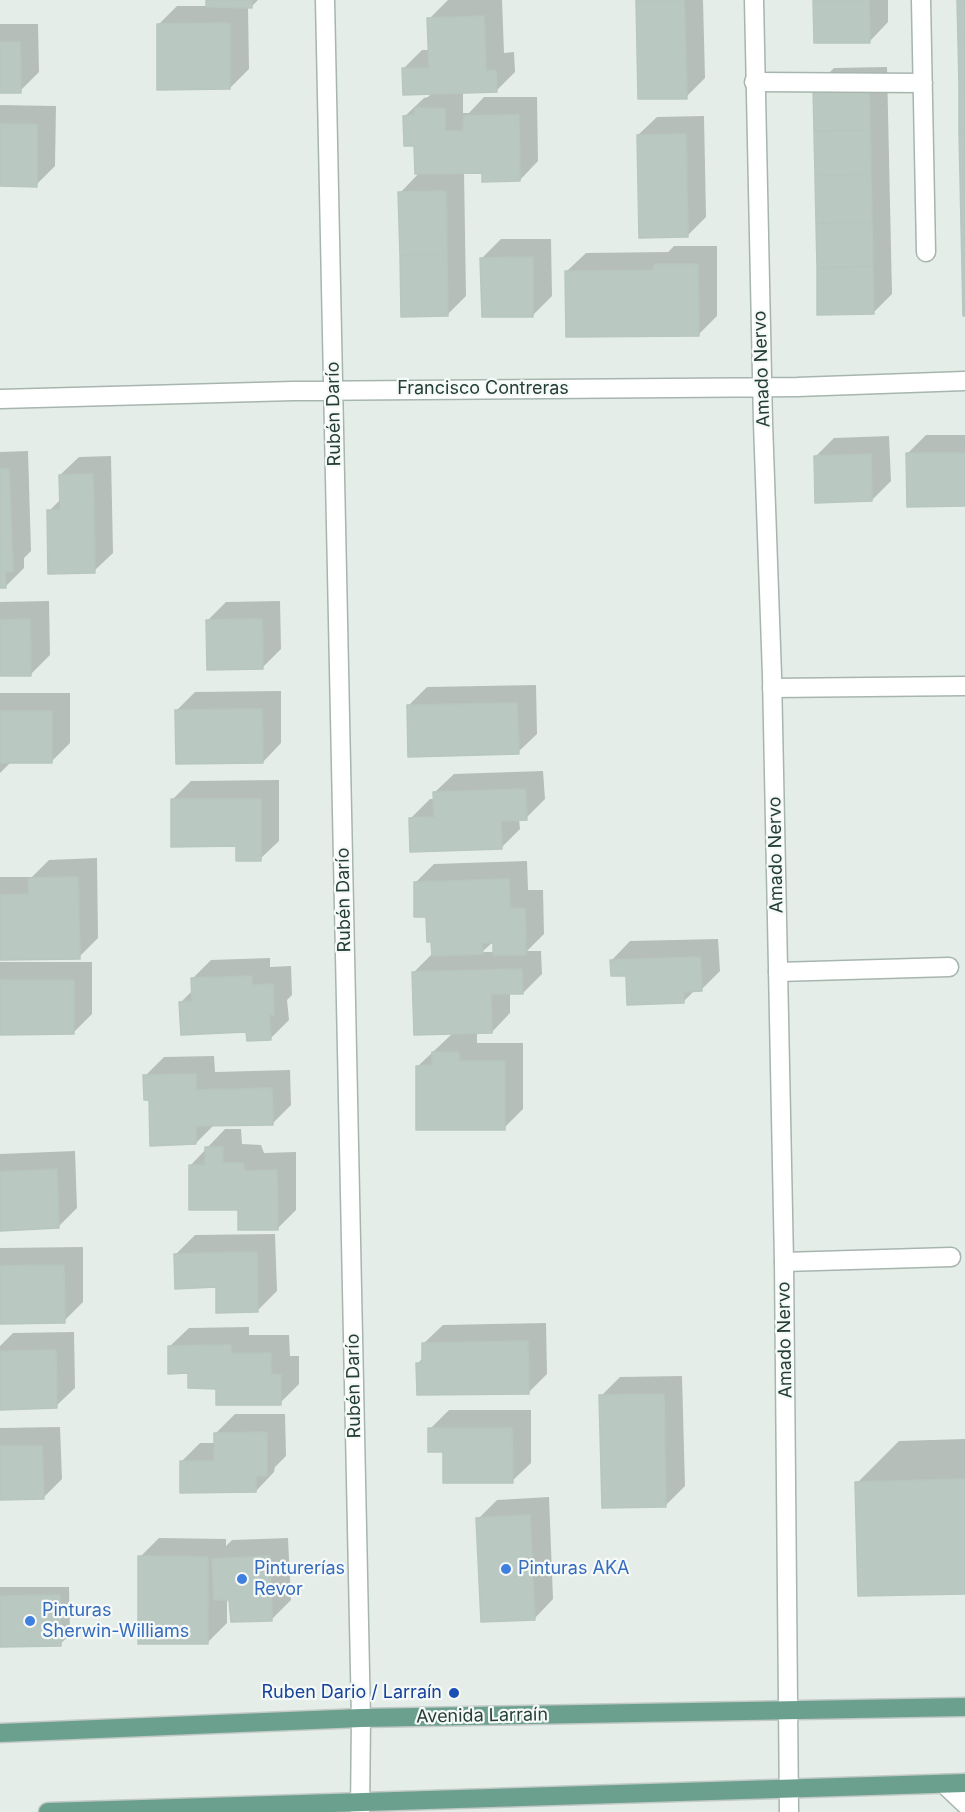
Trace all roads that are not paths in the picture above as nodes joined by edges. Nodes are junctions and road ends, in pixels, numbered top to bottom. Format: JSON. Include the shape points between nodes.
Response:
{"nodes":[{"id":1,"x":325,"y":0,"type":"edge"},
{"id":2,"x":754,"y":0,"type":"edge"},
{"id":3,"x":921,"y":0,"type":"edge"},
{"id":4,"x":754,"y":82,"type":"junction"},
{"id":5,"x":923,"y":83,"type":"junction"},
{"id":6,"x":926,"y":252,"type":"dead end"},
{"id":7,"x":965,"y":381,"type":"edge"},
{"id":8,"x":762,"y":388,"type":"junction"},
{"id":9,"x":333,"y":390,"type":"junction"},
{"id":10,"x":0,"y":399,"type":"edge"},
{"id":11,"x":965,"y":686,"type":"edge"},
{"id":12,"x":772,"y":688,"type":"junction"},
{"id":13,"x":949,"y":967,"type":"dead end"},
{"id":14,"x":778,"y":972,"type":"junction"},
{"id":15,"x":951,"y":1257,"type":"dead end"},
{"id":16,"x":784,"y":1262,"type":"junction"},
{"id":17,"x":965,"y":1707,"type":"edge"},
{"id":18,"x":789,"y":1709,"type":"junction"},
{"id":19,"x":361,"y":1718,"type":"junction"},
{"id":20,"x":0,"y":1733,"type":"edge"},
{"id":21,"x":965,"y":1783,"type":"edge"},
{"id":22,"x":944,"y":1784,"type":"junction"},
{"id":23,"x":789,"y":1788,"type":"junction"},
{"id":24,"x":965,"y":1804,"type":"edge"},
{"id":25,"x":360,"y":1806,"type":"edge"},
{"id":26,"x":48,"y":1812,"type":"edge"},
{"id":27,"x":789,"y":1812,"type":"edge"}],
"edges":[{"from":1,"to":9,"type":"street","name":"Rubén Darío"},
{"from":2,"to":4,"type":"street","name":"Amado Nervo"},
{"from":3,"to":5,"type":"street"},
{"from":4,"to":5,"type":"street"},
{"from":4,"to":8,"type":"street","name":"Amado Nervo"},
{"from":5,"to":6,"type":"street"},
{"from":7,"to":8,"type":"street","name":"Francisco Contreras"},
{"from":8,"to":9,"type":"street","name":"Francisco Contreras"},
{"from":8,"to":12,"type":"street","name":"Amado Nervo"},
{"from":9,"to":10,"type":"street","name":"Francisco Contreras"},
{"from":9,"to":19,"type":"street","name":"Rubén Darío"},
{"from":11,"to":12,"type":"street"},
{"from":12,"to":14,"type":"street","name":"Amado Nervo"},
{"from":13,"to":14,"type":"street"},
{"from":14,"to":16,"type":"street","name":"Amado Nervo"},
{"from":15,"to":16,"type":"street"},
{"from":16,"to":18,"type":"street","name":"Amado Nervo"},
{"from":17,"to":18,"type":"main road","name":"Avenida Larraín"},
{"from":18,"to":19,"type":"main road","name":"Avenida Larraín"},
{"from":18,"to":23,"type":"street","name":"Amado Nervo"},
{"from":19,"to":20,"type":"main road","name":"Avenida Larraín"},
{"from":19,"to":25,"type":"street","name":"Rubén Darío"},
{"from":21,"to":22,"type":"main road"},
{"from":22,"to":23,"type":"main road"},
{"from":22,"to":24,"type":"street"},
{"from":23,"to":25,"type":"main road"},
{"from":23,"to":27,"type":"street","name":"Amado Nervo"},
{"from":25,"to":26,"type":"main road"}]}
